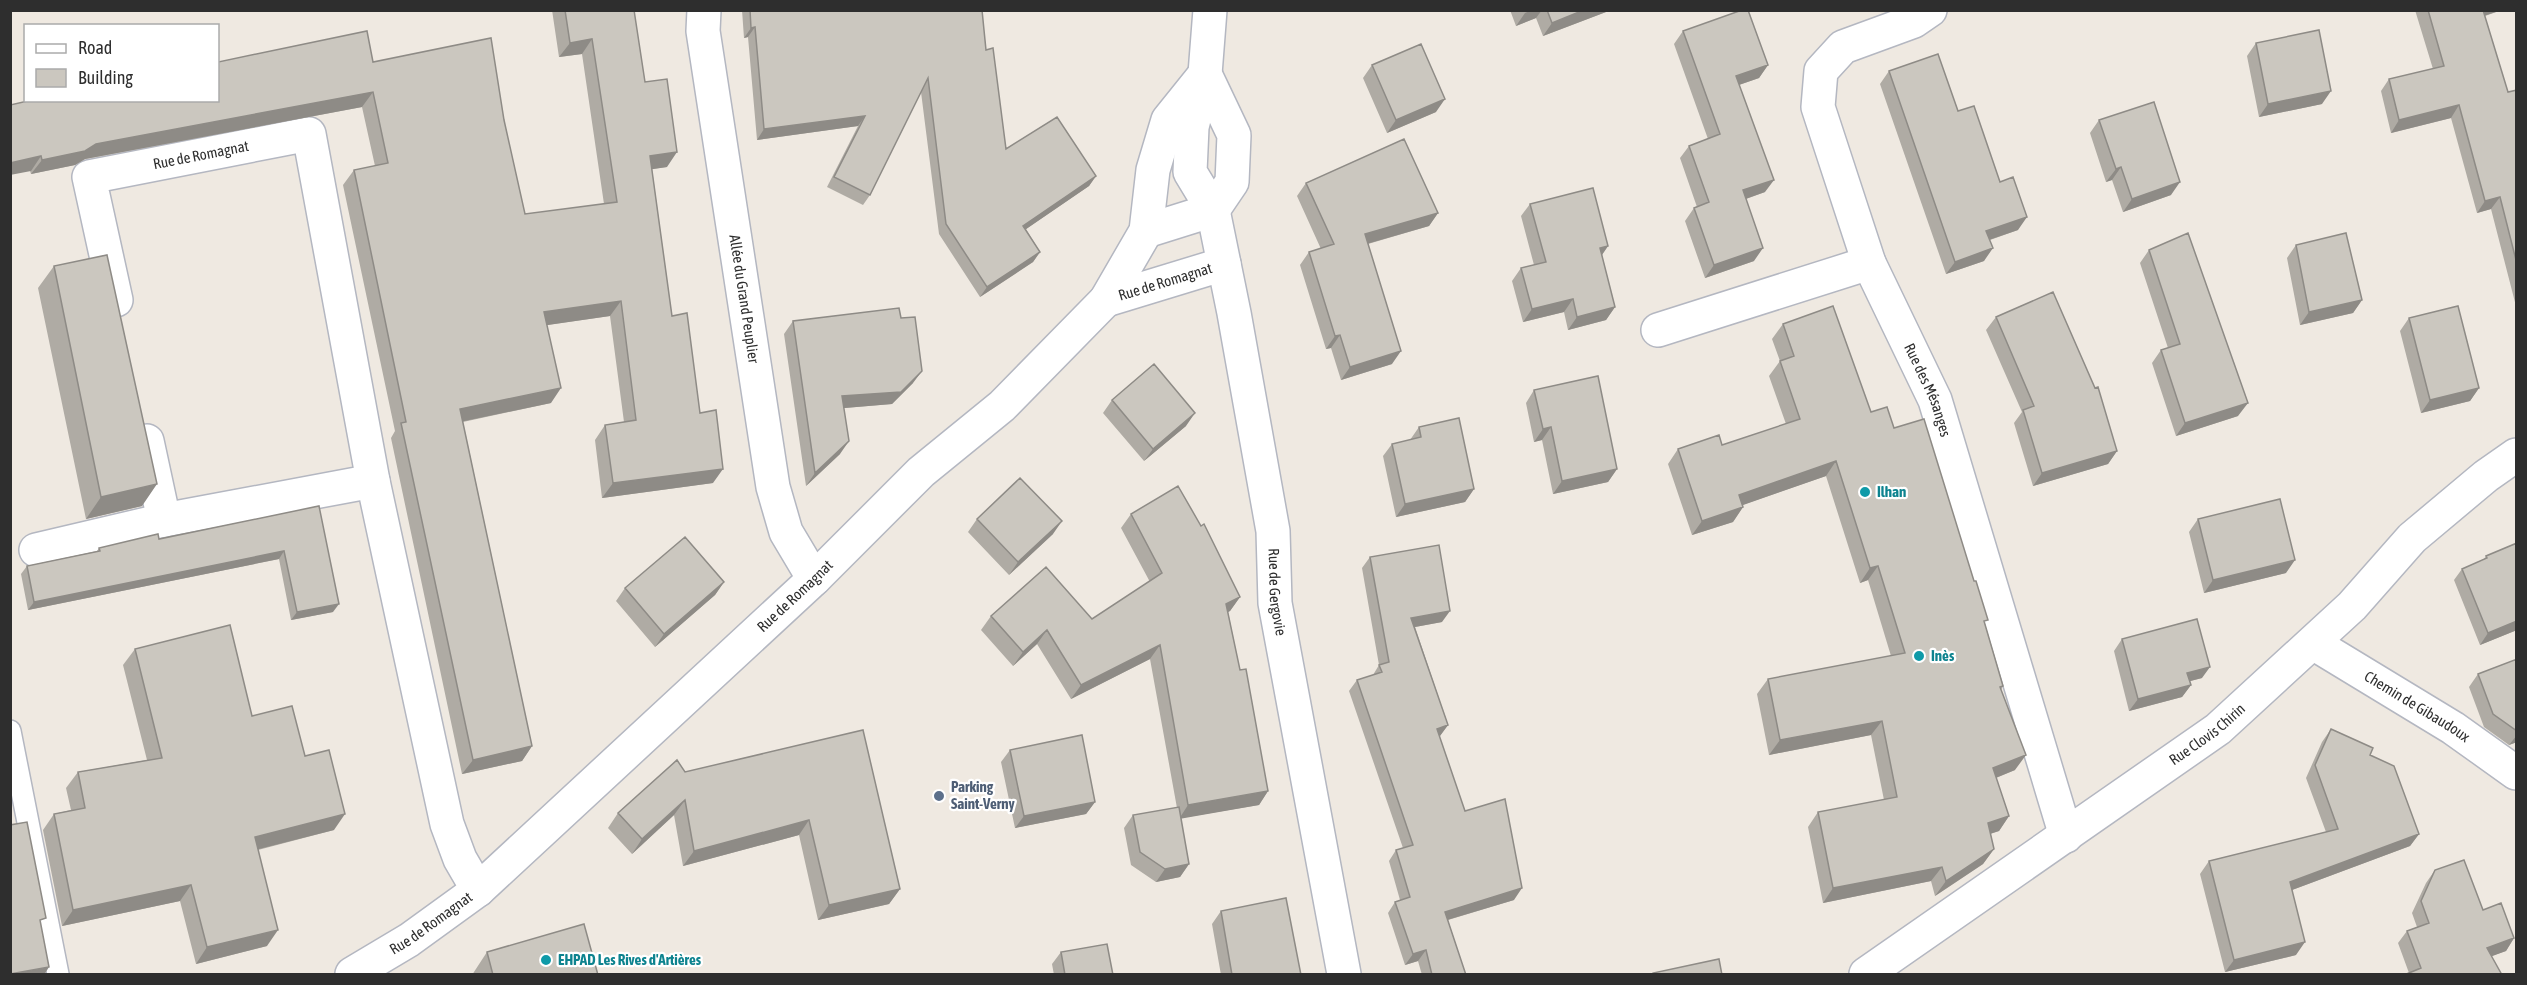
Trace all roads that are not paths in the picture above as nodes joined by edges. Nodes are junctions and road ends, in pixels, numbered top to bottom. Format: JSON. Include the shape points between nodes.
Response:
{"nodes":[{"id":1,"x":704,"y":10,"type":"edge"},
{"id":2,"x":1210,"y":10,"type":"edge"},
{"id":3,"x":1930,"y":10,"type":"edge"},
{"id":4,"x":1205,"y":74,"type":"junction"},
{"id":5,"x":1213,"y":210,"type":"junction"},
{"id":6,"x":1146,"y":231,"type":"junction"},
{"id":7,"x":1869,"y":263,"type":"junction"},
{"id":8,"x":1224,"y":264,"type":"junction"},
{"id":9,"x":1106,"y":300,"type":"junction"},
{"id":10,"x":122,"y":329,"type":"edge"},
{"id":11,"x":1658,"y":330,"type":"dead end"},
{"id":12,"x":140,"y":410,"type":"edge"},
{"id":13,"x":2517,"y":455,"type":"edge"},
{"id":14,"x":374,"y":481,"type":"junction"},
{"id":15,"x":164,"y":520,"type":"junction"},
{"id":16,"x":36,"y":550,"type":"dead end"},
{"id":17,"x":814,"y":579,"type":"junction"},
{"id":18,"x":2313,"y":643,"type":"junction"},
{"id":19,"x":10,"y":731,"type":"edge"},
{"id":20,"x":2517,"y":773,"type":"edge"},
{"id":21,"x":2066,"y":836,"type":"junction"},
{"id":22,"x":478,"y":890,"type":"junction"},
{"id":23,"x":58,"y":975,"type":"edge"},
{"id":24,"x":352,"y":975,"type":"edge"},
{"id":25,"x":1344,"y":975,"type":"edge"},
{"id":26,"x":1866,"y":975,"type":"edge"}],
"edges":[{"from":1,"to":17,"type":"street","name":"Allée du Grand Peuplier","via":[[703,31],[773,487],[786,532]]},
{"from":2,"to":4,"type":"street"},
{"from":3,"to":7,"type":"street","name":"Rue des Mésanges","via":[[1914,21],[1843,47],[1821,71],[1818,107]]},
{"from":4,"to":5,"type":"street","via":[[1234,135],[1232,182]]},
{"from":4,"to":6,"type":"street","name":"Rue de Romagnat","via":[[1168,120],[1153,170]]},
{"from":5,"to":6,"type":"street"},
{"from":5,"to":8,"type":"street","name":"Rue de Gergovie"},
{"from":6,"to":9,"type":"street","name":"Rue de Romagnat"},
{"from":7,"to":11,"type":"street"},
{"from":7,"to":21,"type":"street","name":"Rue des Mésanges","via":[[1935,400]]},
{"from":8,"to":9,"type":"street","name":"Rue de Romagnat"},
{"from":8,"to":25,"type":"street","name":"Rue de Gergovie","via":[[1269,504],[1275,603]]},
{"from":9,"to":17,"type":"street","name":"Rue de Romagnat","via":[[1002,405],[921,472]]},
{"from":10,"to":14,"type":"street","name":"Rue de Romagnat","via":[[89,177],[309,134]]},
{"from":12,"to":15,"type":"street"},
{"from":13,"to":18,"type":"street","name":"Rue Clovis Chirin","via":[[2412,538]]},
{"from":14,"to":15,"type":"street"},
{"from":14,"to":22,"type":"street","name":"Rue de Romagnat","via":[[447,824],[460,859]]},
{"from":15,"to":16,"type":"street"},
{"from":17,"to":22,"type":"street","name":"Rue de Romagnat"},
{"from":18,"to":20,"type":"street","name":"Chemin de Gibaudoux","via":[[2453,728]]},
{"from":18,"to":21,"type":"street","name":"Rue Clovis Chirin","via":[[2218,729]]},
{"from":19,"to":23,"type":"lane"},
{"from":21,"to":26,"type":"street","name":"Rue Clovis Chirin"},
{"from":22,"to":24,"type":"street","name":"Rue de Romagnat"}]}
